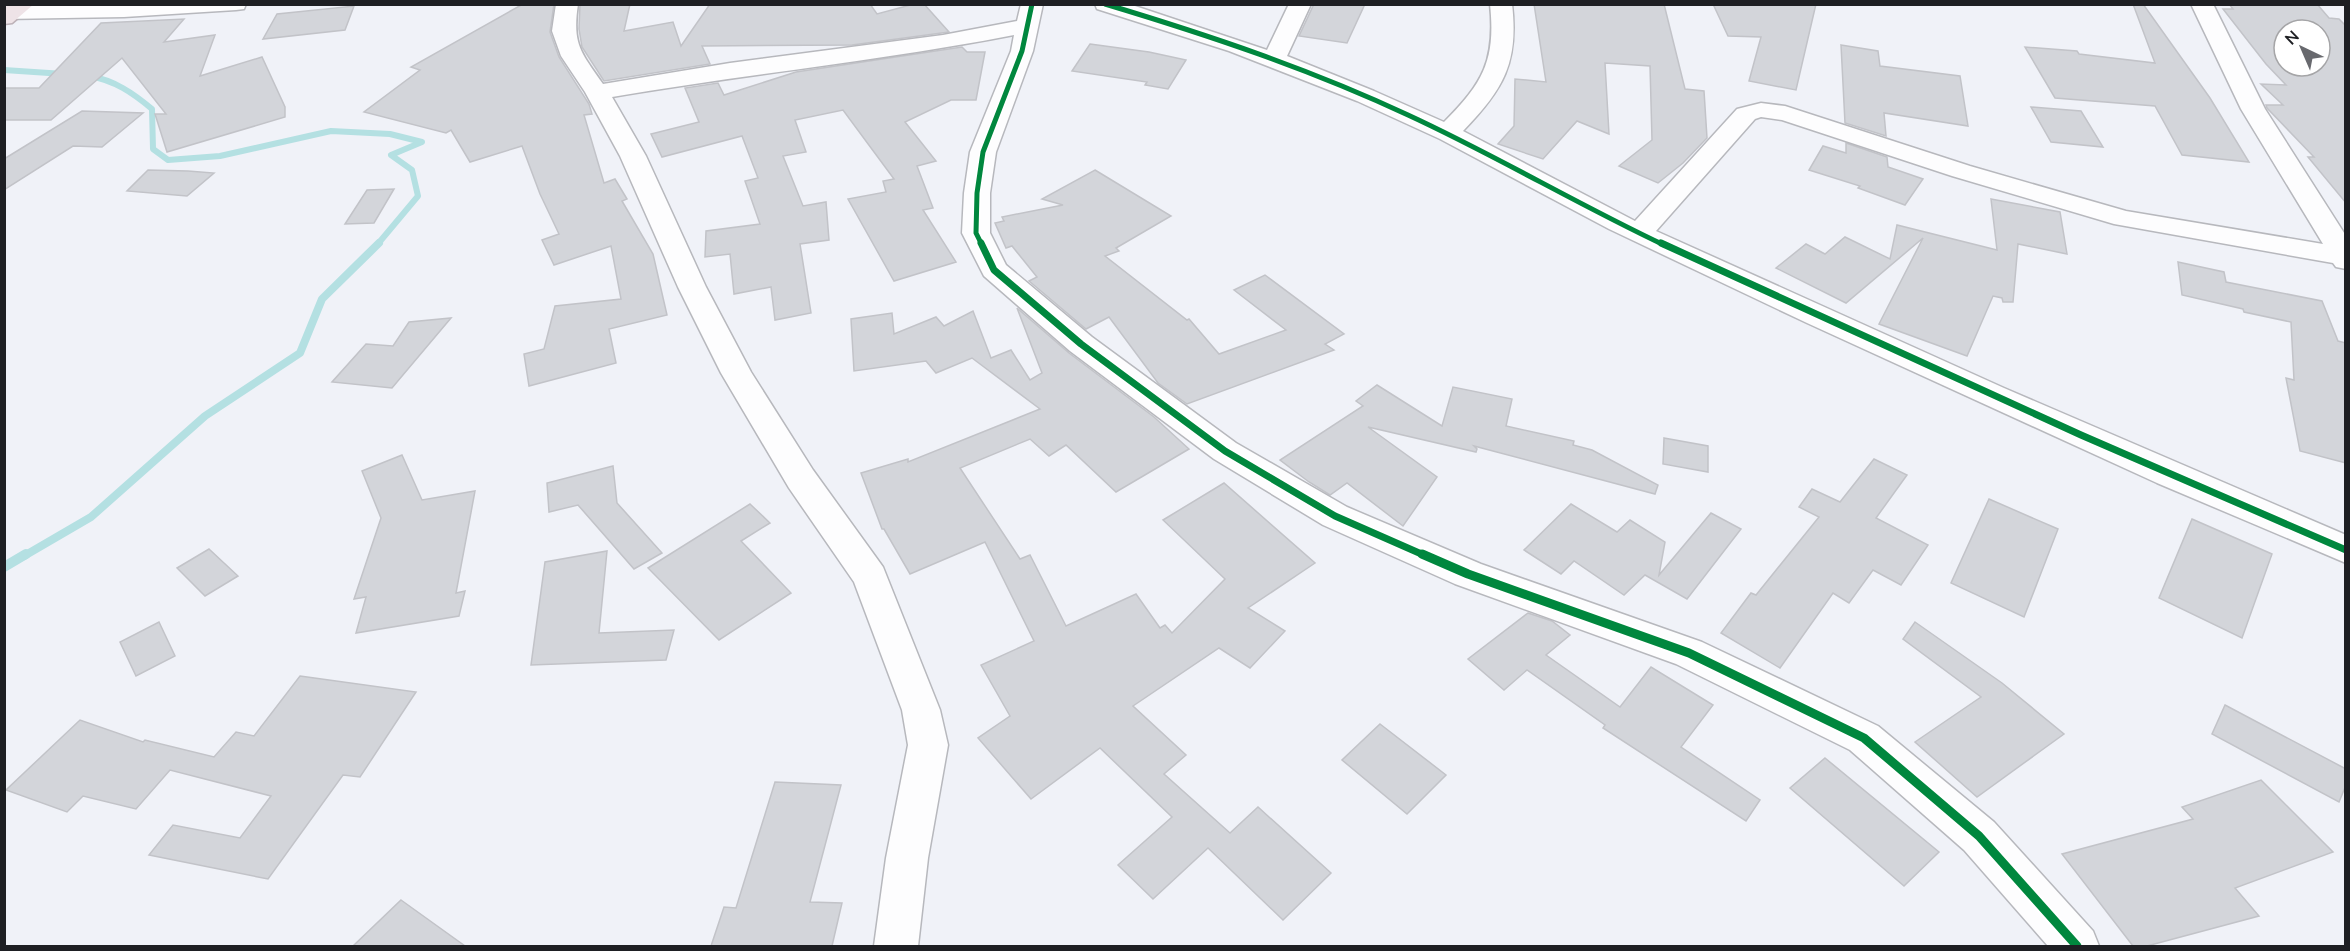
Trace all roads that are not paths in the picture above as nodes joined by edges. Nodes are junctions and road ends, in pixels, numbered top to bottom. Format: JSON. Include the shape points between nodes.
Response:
{"nodes":[{"id":1,"x":236,"y":4,"type":"edge"},
{"id":2,"x":567,"y":4,"type":"edge"},
{"id":3,"x":1105,"y":4,"type":"edge"},
{"id":4,"x":1300,"y":4,"type":"edge"},
{"id":5,"x":1502,"y":4,"type":"edge"},
{"id":6,"x":2202,"y":4,"type":"edge"},
{"id":7,"x":12,"y":12,"type":"edge"},
{"id":8,"x":1029,"y":15,"type":"edge"},
{"id":9,"x":1274,"y":59,"type":"junction"},
{"id":10,"x":597,"y":92,"type":"junction"},
{"id":11,"x":1447,"y":133,"type":"junction"},
{"id":12,"x":2333,"y":217,"type":"edge"},
{"id":13,"x":1639,"y":233,"type":"junction"},
{"id":14,"x":2344,"y":258,"type":"edge"},
{"id":15,"x":2346,"y":550,"type":"edge"},
{"id":16,"x":896,"y":946,"type":"edge"},
{"id":17,"x":2077,"y":946,"type":"edge"}],
"edges":[{"from":1,"to":7,"type":"street"},
{"from":2,"to":10,"type":"street","via":[[563,31],[572,56]]},
{"from":3,"to":9,"type":"street"},
{"from":4,"to":9,"type":"street"},
{"from":5,"to":11,"type":"street","via":[[1504,37],[1493,79],[1476,104]]},
{"from":6,"to":12,"type":"street","via":[[2253,109]]},
{"from":8,"to":10,"type":"street","via":[[943,42]]},
{"from":8,"to":17,"type":"street","via":[[1022,51],[984,152],[977,193],[976,233],[994,270],[1081,344],[1225,451],[1335,516],[1468,574],[1689,653],[1864,738],[1979,836]]},
{"from":9,"to":11,"type":"street"},
{"from":10,"to":16,"type":"street","via":[[633,156],[736,373],[801,479],[870,577],[921,710],[928,745]]},
{"from":11,"to":13,"type":"street"},
{"from":12,"to":14,"type":"street"},
{"from":13,"to":14,"type":"street","via":[[1746,114],[1761,110],[1785,113],[1961,171],[2123,218]]},
{"from":13,"to":15,"type":"street","via":[[2204,491]]}]}
